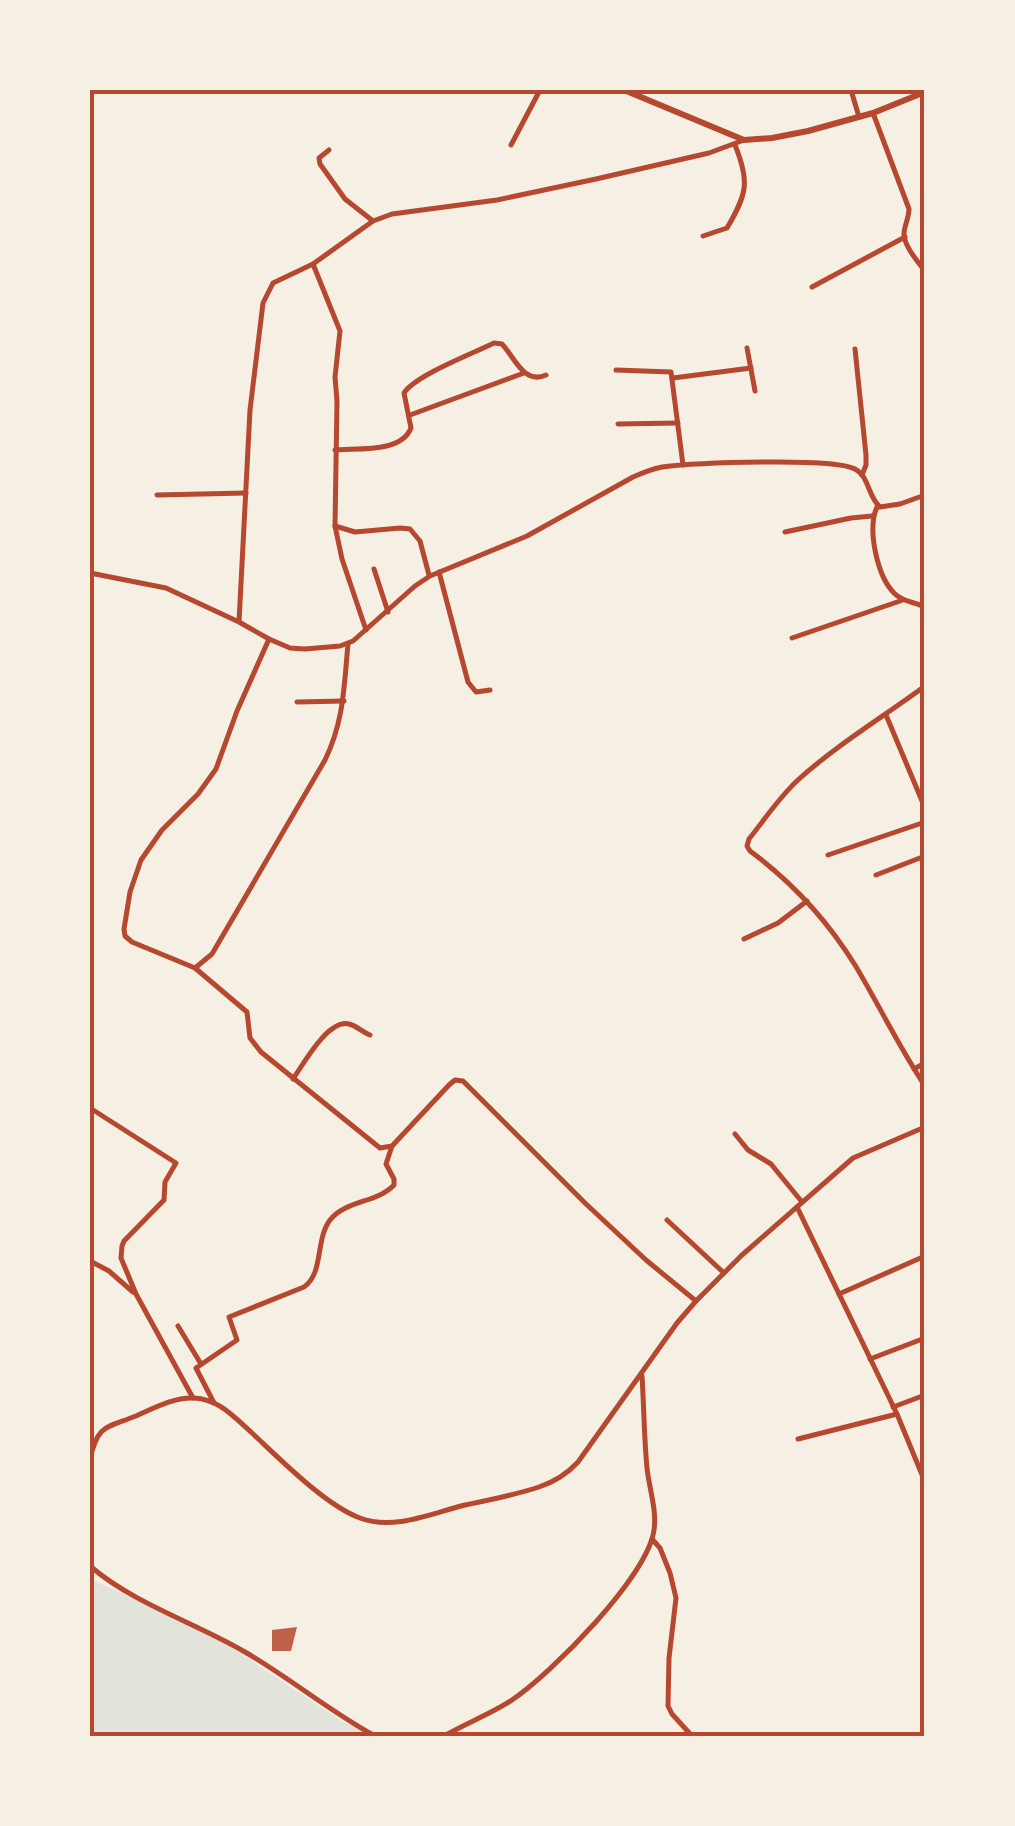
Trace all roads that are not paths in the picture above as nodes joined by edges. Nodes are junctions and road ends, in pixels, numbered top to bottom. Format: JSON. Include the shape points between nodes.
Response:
{"nodes":[{"id":1,"x":540,"y":90,"type":"edge"},
{"id":2,"x":624,"y":90,"type":"edge"},
{"id":3,"x":851,"y":90,"type":"edge"},
{"id":4,"x":924,"y":93,"type":"edge"},
{"id":5,"x":873,"y":113,"type":"junction"},
{"id":6,"x":859,"y":117,"type":"junction"},
{"id":7,"x":744,"y":140,"type":"junction"},
{"id":8,"x":511,"y":145,"type":"dead end"},
{"id":9,"x":735,"y":145,"type":"junction"},
{"id":10,"x":330,"y":150,"type":"dead end"},
{"id":11,"x":373,"y":221,"type":"junction"},
{"id":12,"x":703,"y":236,"type":"dead end"},
{"id":13,"x":904,"y":237,"type":"junction"},
{"id":14,"x":313,"y":264,"type":"junction"},
{"id":15,"x":925,"y":271,"type":"edge"},
{"id":16,"x":812,"y":287,"type":"dead end"},
{"id":17,"x":748,"y":348,"type":"dead end"},
{"id":18,"x":854,"y":348,"type":"dead end"},
{"id":19,"x":750,"y":368,"type":"junction"},
{"id":20,"x":616,"y":370,"type":"dead end"},
{"id":21,"x":524,"y":372,"type":"junction"},
{"id":22,"x":546,"y":375,"type":"dead end"},
{"id":23,"x":673,"y":378,"type":"junction"},
{"id":24,"x":755,"y":391,"type":"dead end"},
{"id":25,"x":409,"y":415,"type":"junction"},
{"id":26,"x":678,"y":422,"type":"junction"},
{"id":27,"x":618,"y":424,"type":"dead end"},
{"id":28,"x":335,"y":450,"type":"junction"},
{"id":29,"x":684,"y":465,"type":"junction"},
{"id":30,"x":862,"y":475,"type":"junction"},
{"id":31,"x":246,"y":492,"type":"junction"},
{"id":32,"x":158,"y":495,"type":"dead end"},
{"id":33,"x":925,"y":495,"type":"edge"},
{"id":34,"x":877,"y":506,"type":"junction"},
{"id":35,"x":872,"y":516,"type":"junction"},
{"id":36,"x":335,"y":526,"type":"junction"},
{"id":37,"x":786,"y":532,"type":"dead end"},
{"id":38,"x":374,"y":568,"type":"dead end"},
{"id":39,"x":439,"y":572,"type":"junction"},
{"id":40,"x":90,"y":573,"type":"edge"},
{"id":41,"x":430,"y":576,"type":"junction"},
{"id":42,"x":903,"y":600,"type":"junction"},
{"id":43,"x":925,"y":608,"type":"edge"},
{"id":44,"x":388,"y":612,"type":"junction"},
{"id":45,"x":239,"y":622,"type":"junction"},
{"id":46,"x":367,"y":631,"type":"junction"},
{"id":47,"x":792,"y":638,"type":"dead end"},
{"id":48,"x":269,"y":639,"type":"junction"},
{"id":49,"x":348,"y":644,"type":"junction"},
{"id":50,"x":925,"y":686,"type":"edge"},
{"id":51,"x":490,"y":690,"type":"dead end"},
{"id":52,"x":344,"y":701,"type":"junction"},
{"id":53,"x":297,"y":702,"type":"dead end"},
{"id":54,"x":886,"y":715,"type":"junction"},
{"id":55,"x":921,"y":790,"type":"edge"},
{"id":56,"x":925,"y":808,"type":"edge"},
{"id":57,"x":925,"y":822,"type":"edge"},
{"id":58,"x":828,"y":855,"type":"dead end"},
{"id":59,"x":925,"y":856,"type":"edge"},
{"id":60,"x":876,"y":875,"type":"dead end"},
{"id":61,"x":807,"y":901,"type":"junction"},
{"id":62,"x":744,"y":939,"type":"dead end"},
{"id":63,"x":196,"y":968,"type":"junction"},
{"id":64,"x":370,"y":1035,"type":"dead end"},
{"id":65,"x":925,"y":1062,"type":"edge"},
{"id":66,"x":914,"y":1069,"type":"junction"},
{"id":67,"x":293,"y":1079,"type":"junction"},
{"id":68,"x":925,"y":1086,"type":"edge"},
{"id":69,"x":90,"y":1108,"type":"edge"},
{"id":70,"x":925,"y":1126,"type":"edge"},
{"id":71,"x":735,"y":1134,"type":"dead end"},
{"id":72,"x":392,"y":1146,"type":"junction"},
{"id":73,"x":800,"y":1204,"type":"junction"},
{"id":74,"x":668,"y":1220,"type":"dead end"},
{"id":75,"x":925,"y":1256,"type":"edge"},
{"id":76,"x":90,"y":1261,"type":"edge"},
{"id":77,"x":724,"y":1273,"type":"junction"},
{"id":78,"x":136,"y":1294,"type":"junction"},
{"id":79,"x":839,"y":1294,"type":"junction"},
{"id":80,"x":696,"y":1300,"type":"junction"},
{"id":81,"x":178,"y":1326,"type":"dead end"},
{"id":82,"x":925,"y":1338,"type":"edge"},
{"id":83,"x":870,"y":1359,"type":"junction"},
{"id":84,"x":201,"y":1364,"type":"junction"},
{"id":85,"x":642,"y":1372,"type":"junction"},
{"id":86,"x":925,"y":1396,"type":"edge"},
{"id":87,"x":193,"y":1398,"type":"junction"},
{"id":88,"x":214,"y":1404,"type":"junction"},
{"id":89,"x":893,"y":1407,"type":"junction"},
{"id":90,"x":897,"y":1414,"type":"junction"},
{"id":91,"x":798,"y":1439,"type":"dead end"},
{"id":92,"x":90,"y":1459,"type":"edge"},
{"id":93,"x":925,"y":1482,"type":"edge"},
{"id":94,"x":652,"y":1539,"type":"junction"},
{"id":95,"x":90,"y":1566,"type":"edge"},
{"id":96,"x":375,"y":1736,"type":"edge"},
{"id":97,"x":444,"y":1736,"type":"edge"},
{"id":98,"x":692,"y":1736,"type":"edge"}],
"edges":[{"from":1,"to":8,"type":"street"},
{"from":2,"to":7,"type":"street"},
{"from":3,"to":6,"type":"street"},
{"from":4,"to":5,"type":"street"},
{"from":5,"to":6,"type":"street"},
{"from":5,"to":13,"type":"street","via":[[909,209]]},
{"from":6,"to":7,"type":"street"},
{"from":7,"to":9,"type":"street"},
{"from":9,"to":11,"type":"street"},
{"from":9,"to":12,"type":"street","via":[[746,190],[727,228]]},
{"from":10,"to":11,"type":"street","via":[[320,164],[345,199]]},
{"from":11,"to":14,"type":"street"},
{"from":13,"to":15,"type":"street"},
{"from":13,"to":16,"type":"street"},
{"from":14,"to":28,"type":"street","via":[[340,331]]},
{"from":14,"to":31,"type":"street","via":[[276,281],[263,303]]},
{"from":17,"to":19,"type":"street"},
{"from":18,"to":30,"type":"street","via":[[866,455]]},
{"from":19,"to":23,"type":"street"},
{"from":19,"to":24,"type":"street"},
{"from":20,"to":23,"type":"street","via":[[667,370]]},
{"from":21,"to":22,"type":"street","via":[[534,379]]},
{"from":21,"to":25,"type":"street"},
{"from":21,"to":25,"type":"street","via":[[494,343],[408,387]]},
{"from":23,"to":26,"type":"street"},
{"from":25,"to":28,"type":"street","via":[[410,431],[402,441]]},
{"from":26,"to":27,"type":"street"},
{"from":26,"to":29,"type":"street"},
{"from":28,"to":36,"type":"street"},
{"from":29,"to":30,"type":"street","via":[[832,464]]},
{"from":29,"to":39,"type":"street","via":[[633,477],[526,536]]},
{"from":30,"to":34,"type":"street"},
{"from":31,"to":32,"type":"street"},
{"from":31,"to":45,"type":"street"},
{"from":33,"to":34,"type":"street"},
{"from":34,"to":35,"type":"street"},
{"from":35,"to":37,"type":"street"},
{"from":35,"to":42,"type":"street","via":[[881,567]]},
{"from":36,"to":41,"type":"street","via":[[355,532],[410,529]]},
{"from":36,"to":46,"type":"street"},
{"from":38,"to":44,"type":"street"},
{"from":39,"to":41,"type":"street"},
{"from":39,"to":51,"type":"street","via":[[468,682],[476,692]]},
{"from":40,"to":45,"type":"street","via":[[166,588]]},
{"from":41,"to":44,"type":"street"},
{"from":42,"to":43,"type":"street"},
{"from":42,"to":47,"type":"street"},
{"from":44,"to":46,"type":"street"},
{"from":45,"to":48,"type":"street"},
{"from":46,"to":49,"type":"street"},
{"from":48,"to":49,"type":"street","via":[[297,649]]},
{"from":48,"to":63,"type":"street","via":[[216,769],[150,844],[130,892],[125,936]]},
{"from":49,"to":52,"type":"street"},
{"from":50,"to":54,"type":"street"},
{"from":52,"to":53,"type":"street"},
{"from":52,"to":63,"type":"street","via":[[325,760],[212,954]]},
{"from":54,"to":55,"type":"street"},
{"from":54,"to":61,"type":"street","via":[[799,779],[747,843]]},
{"from":55,"to":56,"type":"street"},
{"from":57,"to":58,"type":"street"},
{"from":59,"to":60,"type":"street"},
{"from":61,"to":62,"type":"street"},
{"from":61,"to":66,"type":"street","via":[[855,964]]},
{"from":63,"to":67,"type":"street","via":[[247,1012],[252,1042]]},
{"from":64,"to":67,"type":"street","via":[[336,1024]]},
{"from":65,"to":66,"type":"street"},
{"from":66,"to":68,"type":"street"},
{"from":67,"to":72,"type":"street","via":[[371,1142]]},
{"from":69,"to":78,"type":"street","via":[[176,1162],[164,1200],[122,1246],[122,1264]]},
{"from":70,"to":73,"type":"street","via":[[852,1158]]},
{"from":71,"to":73,"type":"street","via":[[771,1164]]},
{"from":72,"to":80,"type":"street","via":[[448,1084],[463,1081],[586,1204]]},
{"from":72,"to":84,"type":"street","via":[[386,1162],[394,1185],[331,1219],[311,1283],[230,1316],[238,1340]]},
{"from":73,"to":77,"type":"street"},
{"from":73,"to":79,"type":"street"},
{"from":74,"to":77,"type":"street"},
{"from":75,"to":79,"type":"street"},
{"from":76,"to":78,"type":"street"},
{"from":77,"to":80,"type":"street"},
{"from":78,"to":87,"type":"street"},
{"from":79,"to":83,"type":"street"},
{"from":80,"to":85,"type":"street"},
{"from":81,"to":84,"type":"street"},
{"from":82,"to":83,"type":"street"},
{"from":83,"to":89,"type":"street"},
{"from":84,"to":88,"type":"street","via":[[196,1369]]},
{"from":85,"to":88,"type":"street","via":[[563,1475],[528,1490],[390,1522],[364,1520],[338,1507]]},
{"from":85,"to":94,"type":"street"},
{"from":86,"to":89,"type":"street"},
{"from":87,"to":88,"type":"street"},
{"from":87,"to":92,"type":"street","via":[[106,1427]]},
{"from":89,"to":90,"type":"street"},
{"from":90,"to":91,"type":"street"},
{"from":90,"to":93,"type":"street"},
{"from":94,"to":97,"type":"street","via":[[573,1648],[512,1700]]},
{"from":94,"to":98,"type":"street","via":[[676,1598],[668,1706]]},
{"from":95,"to":96,"type":"street","via":[[248,1653]]}]}
